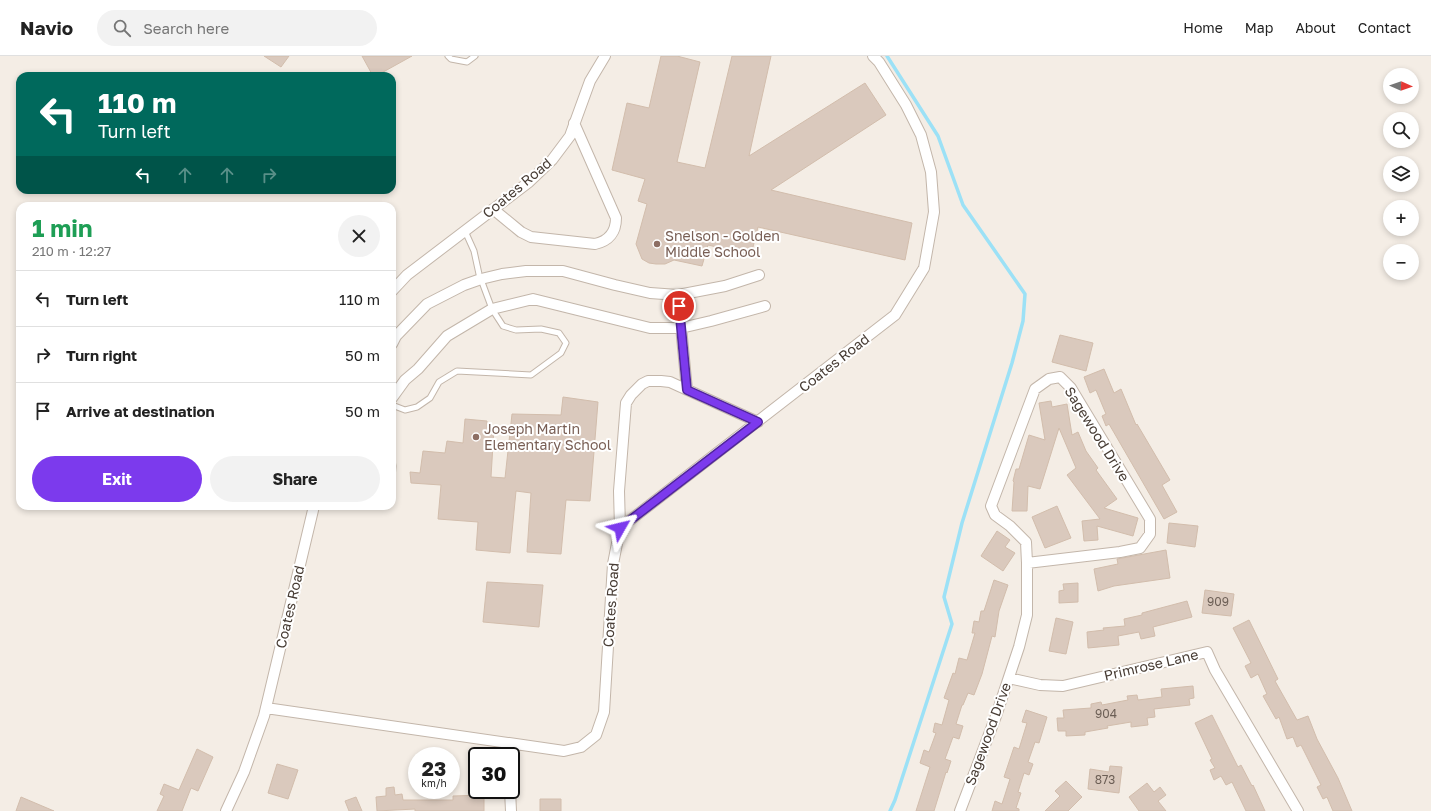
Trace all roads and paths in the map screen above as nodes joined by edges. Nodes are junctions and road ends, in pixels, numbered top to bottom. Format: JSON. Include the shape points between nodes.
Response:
{"nodes":[{"id":1,"x":448,"y":56,"type":"edge"},
{"id":2,"x":475,"y":56,"type":"edge"},
{"id":3,"x":605,"y":56,"type":"edge"},
{"id":4,"x":873,"y":56,"type":"edge"},
{"id":5,"x":574,"y":124,"type":"junction"},
{"id":6,"x":494,"y":209,"type":"junction"},
{"id":7,"x":465,"y":231,"type":"junction"},
{"id":8,"x":759,"y":275,"type":"dead end"},
{"id":9,"x":481,"y":279,"type":"junction"},
{"id":10,"x":396,"y":287,"type":"edge"},
{"id":11,"x":678,"y":295,"type":"junction"},
{"id":12,"x":765,"y":306,"type":"dead end"},
{"id":13,"x":492,"y":308,"type":"junction"},
{"id":14,"x":681,"y":328,"type":"junction"},
{"id":15,"x":396,"y":336,"type":"edge"},
{"id":16,"x":687,"y":390,"type":"junction"},
{"id":17,"x":396,"y":392,"type":"edge"},
{"id":18,"x":396,"y":407,"type":"edge"},
{"id":19,"x":758,"y":422,"type":"junction"},
{"id":20,"x":313,"y":510,"type":"edge"},
{"id":21,"x":620,"y":528,"type":"junction"},
{"id":22,"x":1027,"y":563,"type":"junction"},
{"id":23,"x":1009,"y":678,"type":"junction"},
{"id":24,"x":266,"y":708,"type":"junction"},
{"id":25,"x":509,"y":744,"type":"joint"},
{"id":26,"x":510,"y":799,"type":"edge"},
{"id":27,"x":226,"y":811,"type":"edge"},
{"id":28,"x":511,"y":811,"type":"edge"},
{"id":29,"x":960,"y":811,"type":"edge"},
{"id":30,"x":1298,"y":811,"type":"edge"}],
"edges":[{"from":1,"to":2,"type":"lane","via":[[467,62]]},
{"from":3,"to":5,"type":"street","name":"Coates Road","via":[[590,81]]},
{"from":4,"to":19,"type":"street","name":"Coates Road","via":[[906,105],[921,135],[931,172],[934,212],[924,268],[896,315]]},
{"from":5,"to":6,"type":"street","name":"Coates Road","via":[[570,136],[552,160]]},
{"from":5,"to":6,"type":"street","via":[[616,218],[616,226],[608,239],[595,244],[531,238]]},
{"from":6,"to":7,"type":"street","name":"Coates Road"},
{"from":7,"to":9,"type":"lane","via":[[474,251]]},
{"from":7,"to":10,"type":"street","name":"Coates Road","via":[[407,275]]},
{"from":8,"to":11,"type":"street","via":[[725,286]]},
{"from":9,"to":11,"type":"street","via":[[520,272],[563,270],[650,293]]},
{"from":9,"to":13,"type":"lane"},
{"from":9,"to":15,"type":"street","via":[[464,284],[427,304]]},
{"from":11,"to":14,"type":"street"},
{"from":12,"to":14,"type":"street"},
{"from":13,"to":14,"type":"street","via":[[533,300],[650,328]]},
{"from":13,"to":17,"type":"street","via":[[446,336]]},
{"from":13,"to":18,"type":"lane","via":[[503,326],[516,330],[541,329],[559,333],[566,343],[561,353],[530,375],[457,371],[439,382],[430,398],[417,407],[405,410]]},
{"from":14,"to":16,"type":"street"},
{"from":16,"to":19,"type":"street"},
{"from":16,"to":21,"type":"street","via":[[670,382],[648,381],[636,388],[626,403],[619,490]]},
{"from":19,"to":21,"type":"street","name":"Coates Road"},
{"from":20,"to":24,"type":"street","name":"Coates Road"},
{"from":21,"to":25,"type":"street","name":"Coates Road","via":[[614,564],[604,712],[596,736],[581,748],[564,751]]},
{"from":22,"to":22,"type":"street","name":"Sagewood Drive","via":[[1140,548],[1150,534],[1150,519],[1071,388],[1060,377],[1049,379],[1035,389],[991,506],[995,515],[1026,542]]},
{"from":22,"to":23,"type":"street","name":"Sagewood Drive","via":[[1027,615]]},
{"from":23,"to":29,"type":"street","name":"Sagewood Drive"},
{"from":23,"to":30,"type":"street","name":"Primrose Lane","via":[[1040,685],[1063,686],[1207,652]]},
{"from":24,"to":25,"type":"street","name":"Coates Road"},
{"from":24,"to":27,"type":"street","name":"Coates Road","via":[[244,772]]},
{"from":26,"to":28,"type":"street"}]}
